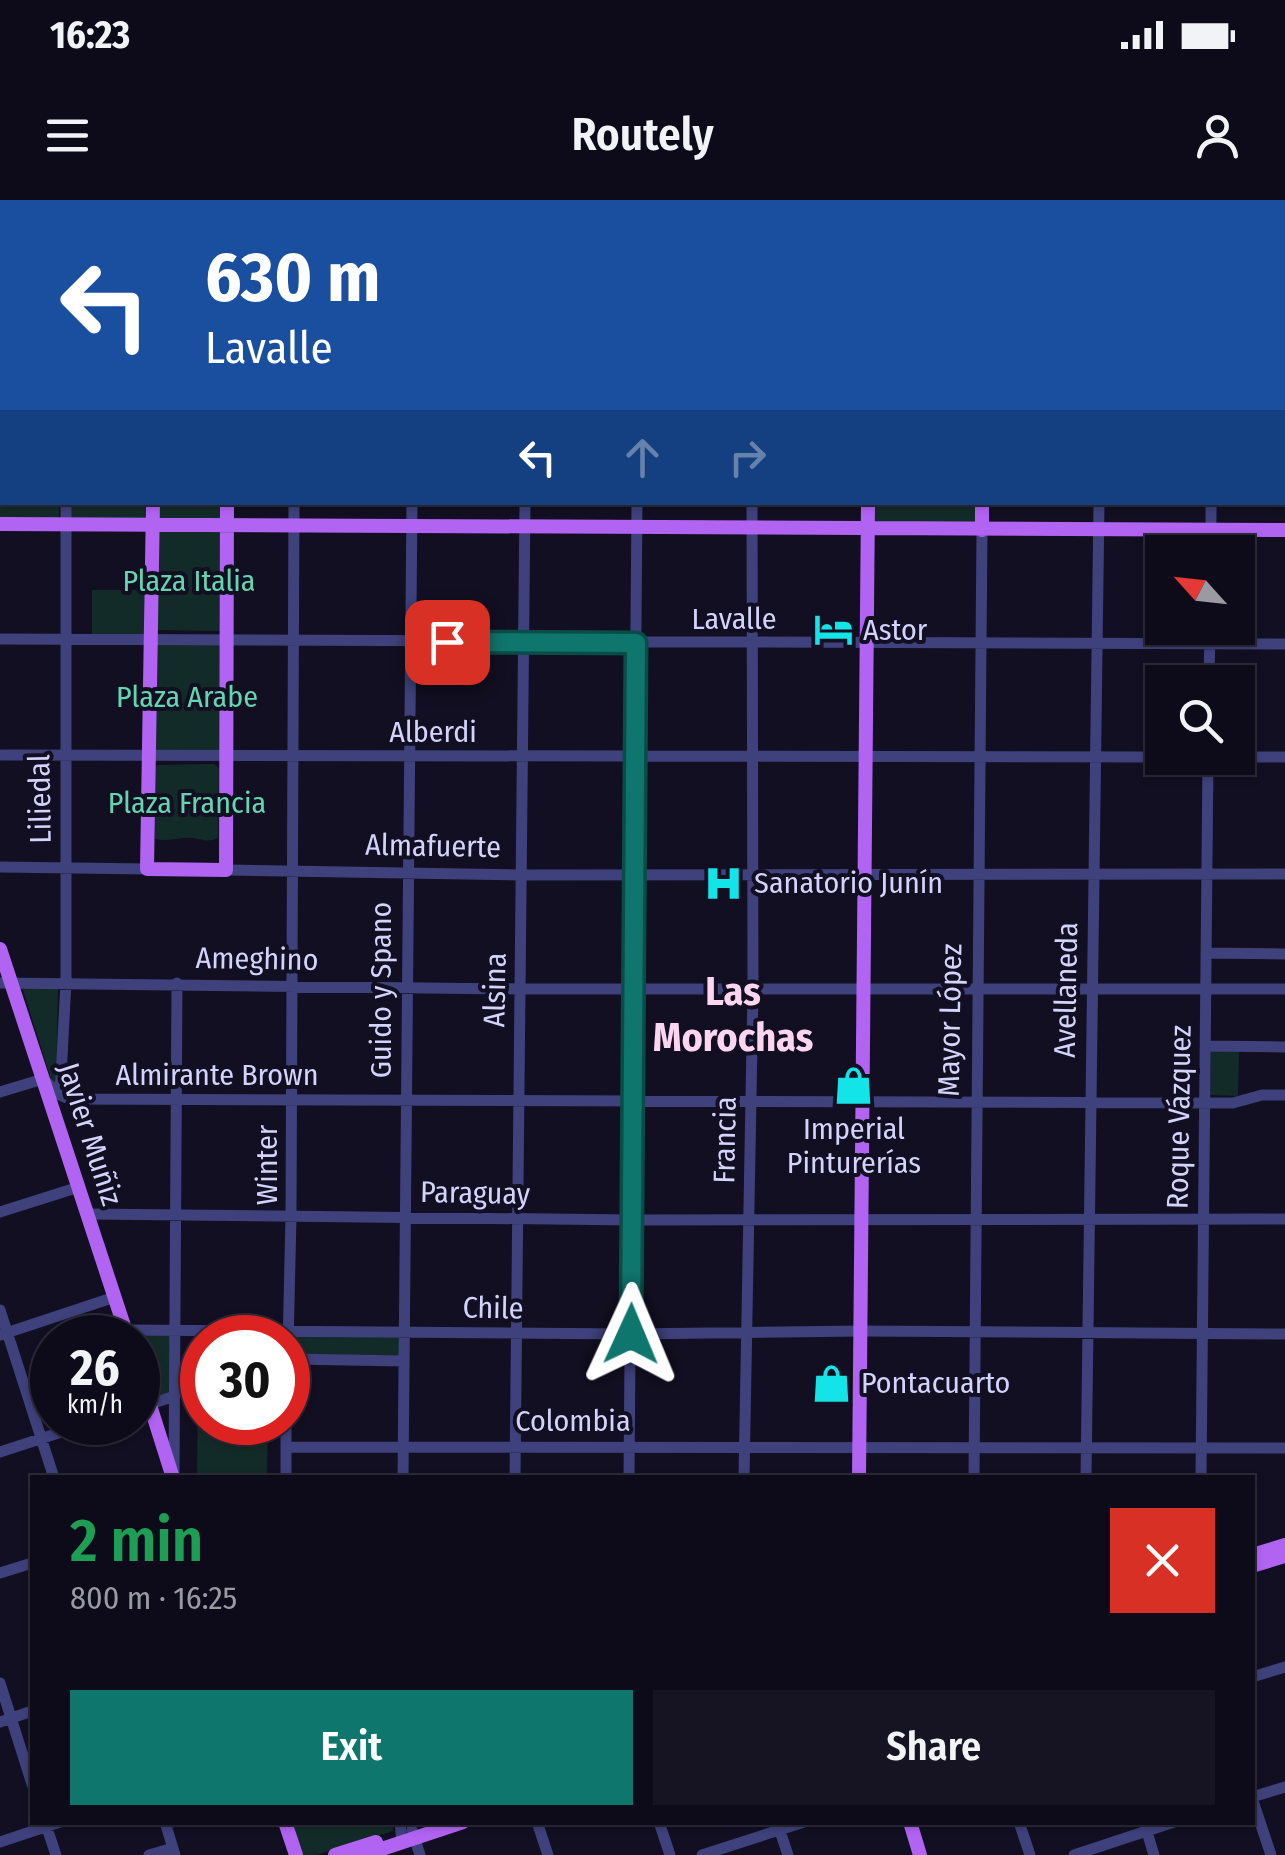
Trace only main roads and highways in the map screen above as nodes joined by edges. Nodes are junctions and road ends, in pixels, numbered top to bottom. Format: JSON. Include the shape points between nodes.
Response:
{"nodes":[{"id":1,"x":152,"y":505,"type":"edge"},
{"id":2,"x":227,"y":505,"type":"edge"},
{"id":3,"x":868,"y":505,"type":"edge"},
{"id":4,"x":982,"y":505,"type":"edge"},
{"id":5,"x":0,"y":524,"type":"edge"},
{"id":6,"x":153,"y":525,"type":"junction"},
{"id":7,"x":228,"y":525,"type":"junction"},
{"id":8,"x":868,"y":530,"type":"junction"},
{"id":9,"x":982,"y":530,"type":"junction"},
{"id":10,"x":1285,"y":530,"type":"edge"},
{"id":11,"x":0,"y":948,"type":"edge"},
{"id":12,"x":5,"y":982,"type":"edge"},
{"id":13,"x":121,"y":1315,"type":"edge"},
{"id":14,"x":160,"y":1445,"type":"edge"},
{"id":15,"x":173,"y":1475,"type":"edge"},
{"id":16,"x":859,"y":1475,"type":"edge"},
{"id":17,"x":1285,"y":1545,"type":"edge"},
{"id":18,"x":1255,"y":1554,"type":"edge"},
{"id":19,"x":1285,"y":1556,"type":"edge"},
{"id":20,"x":1255,"y":1565,"type":"edge"},
{"id":21,"x":286,"y":1825,"type":"edge"},
{"id":22,"x":449,"y":1825,"type":"edge"},
{"id":23,"x":901,"y":1825,"type":"edge"},
{"id":24,"x":911,"y":1825,"type":"edge"},
{"id":25,"x":406,"y":1834,"type":"edge"},
{"id":26,"x":296,"y":1855,"type":"edge"},
{"id":27,"x":335,"y":1855,"type":"edge"},
{"id":28,"x":364,"y":1855,"type":"edge"},
{"id":29,"x":910,"y":1855,"type":"edge"},
{"id":30,"x":920,"y":1855,"type":"edge"}],
"edges":[{"from":1,"to":6,"type":"main road"},
{"from":2,"to":7,"type":"main road"},
{"from":3,"to":8,"type":"main road"},
{"from":4,"to":9,"type":"main road","name":"Mayor López"},
{"from":5,"to":6,"type":"main road"},
{"from":6,"to":7,"type":"main road"},
{"from":6,"to":7,"type":"main road","name":"Almafuerte","via":[[147,869],[226,870]]},
{"from":7,"to":8,"type":"main road"},
{"from":8,"to":9,"type":"main road"},
{"from":8,"to":16,"type":"main road"},
{"from":9,"to":10,"type":"main road"},
{"from":11,"to":12,"type":"main road","name":"Javier Muñiz"},
{"from":12,"to":13,"type":"main road","name":"Javier Muñiz"},
{"from":14,"to":15,"type":"main road"},
{"from":17,"to":18,"type":"main road"},
{"from":19,"to":20,"type":"main road"},
{"from":21,"to":26,"type":"main road"},
{"from":22,"to":25,"type":"main road"},
{"from":23,"to":29,"type":"main road"},
{"from":24,"to":30,"type":"main road"},
{"from":25,"to":27,"type":"main road"},
{"from":25,"to":28,"type":"main road"}]}
